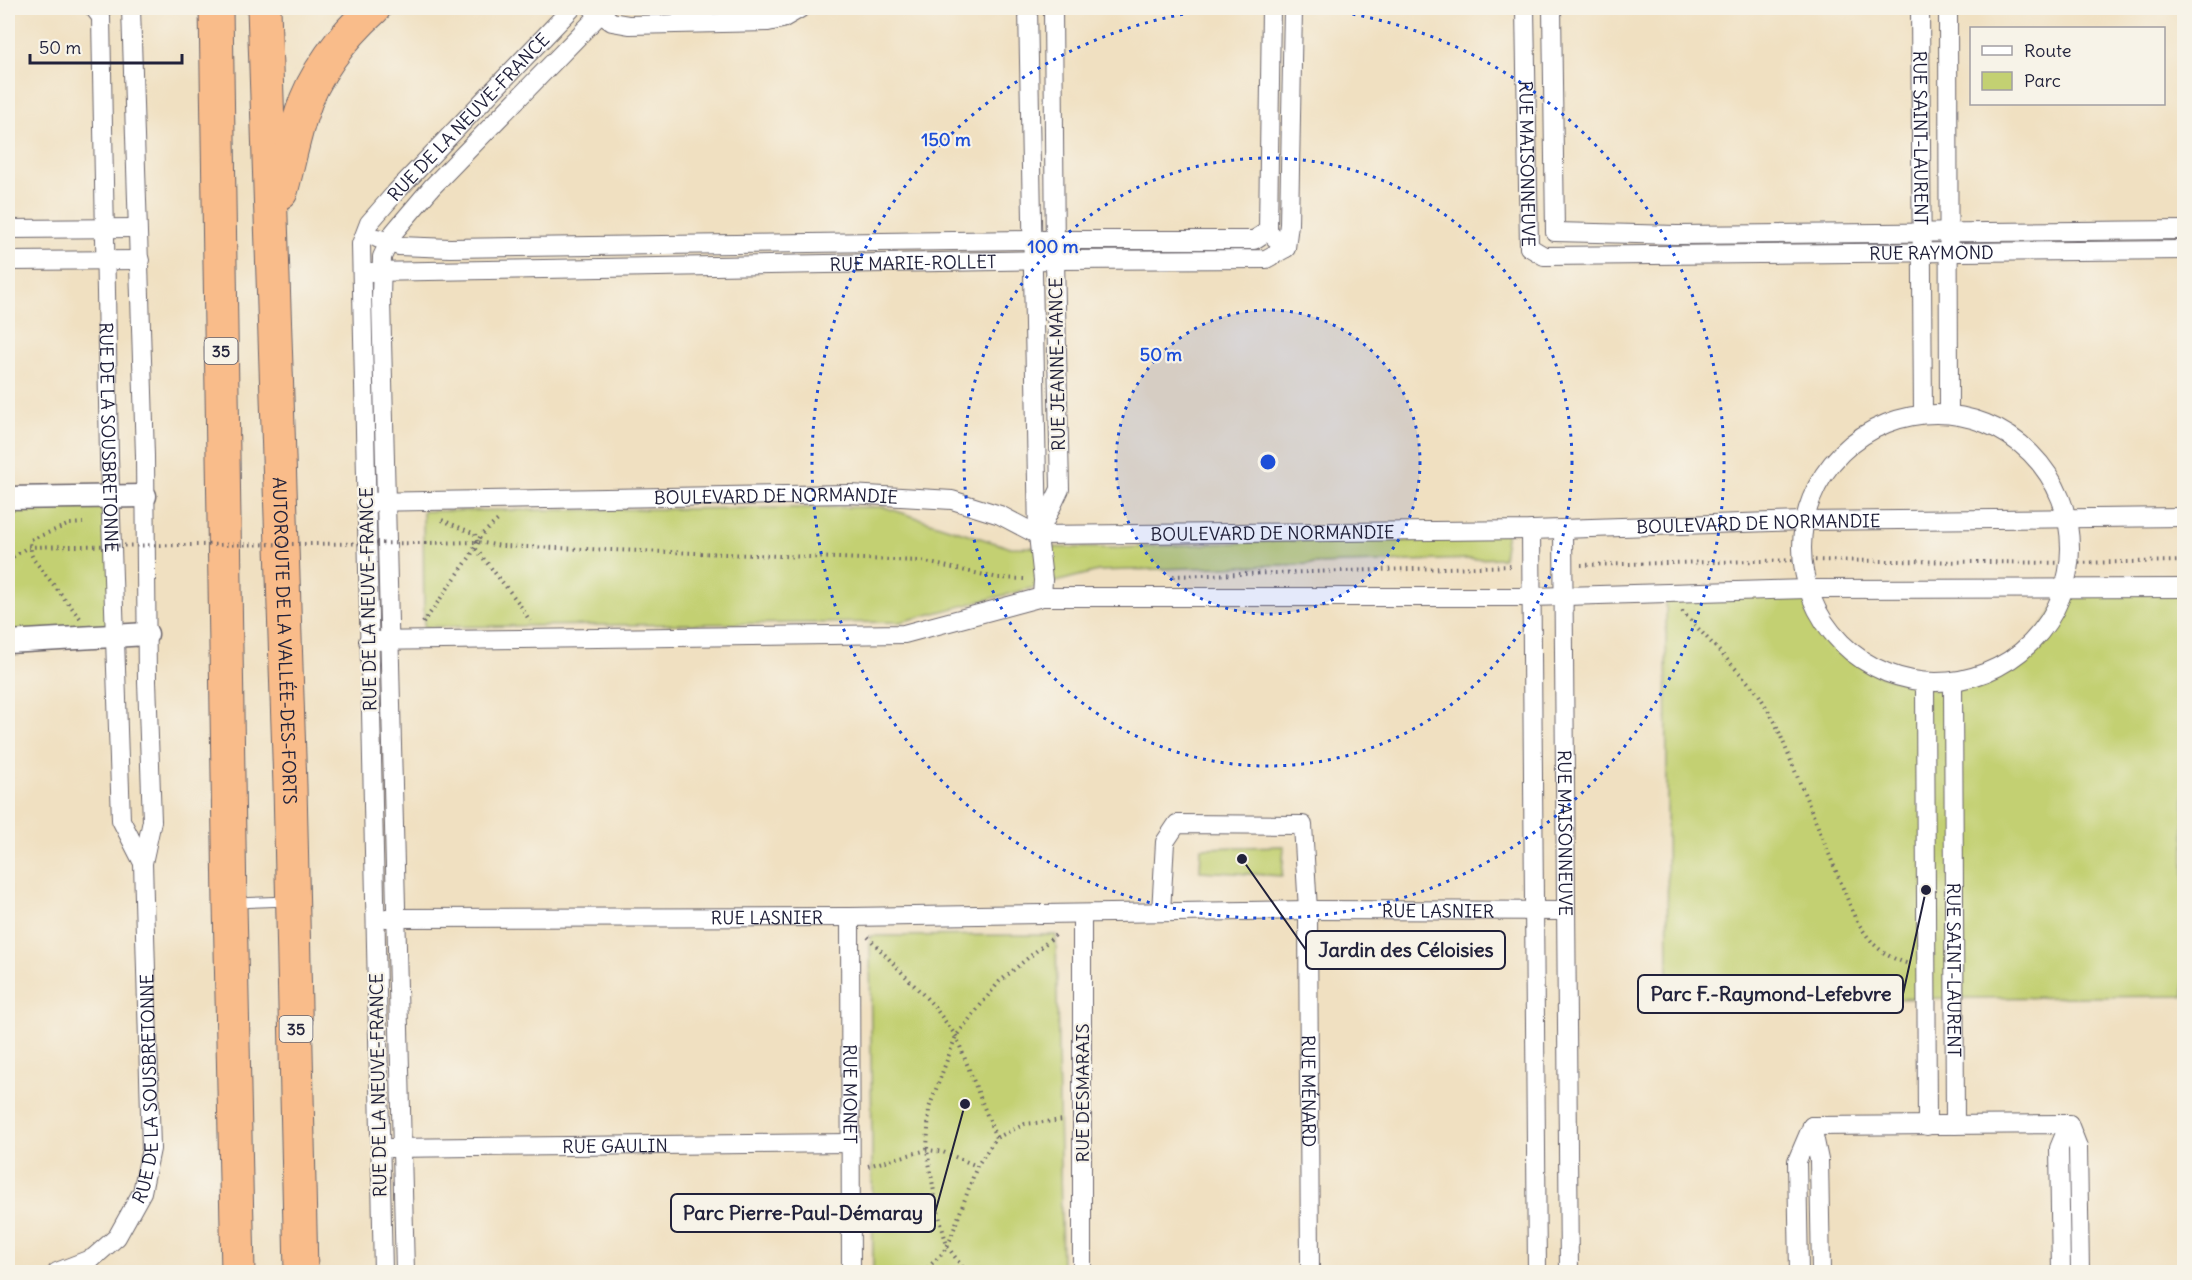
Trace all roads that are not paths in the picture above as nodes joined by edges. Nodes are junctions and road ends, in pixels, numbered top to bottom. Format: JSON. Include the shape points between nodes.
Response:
{"nodes":[{"id":1,"x":94,"y":8,"type":"edge"},
{"id":2,"x":131,"y":8,"type":"edge"},
{"id":3,"x":209,"y":8,"type":"edge"},
{"id":4,"x":216,"y":8,"type":"edge"},
{"id":5,"x":264,"y":8,"type":"edge"},
{"id":6,"x":374,"y":8,"type":"edge"},
{"id":7,"x":572,"y":8,"type":"edge"},
{"id":8,"x":801,"y":8,"type":"edge"},
{"id":9,"x":1028,"y":8,"type":"edge"},
{"id":10,"x":1053,"y":8,"type":"edge"},
{"id":11,"x":1271,"y":8,"type":"edge"},
{"id":12,"x":1293,"y":8,"type":"edge"},
{"id":13,"x":1525,"y":8,"type":"edge"},
{"id":14,"x":1552,"y":8,"type":"edge"},
{"id":15,"x":1920,"y":8,"type":"edge"},
{"id":16,"x":1948,"y":8,"type":"edge"},
{"id":17,"x":599,"y":10,"type":"edge"},
{"id":18,"x":217,"y":49,"type":"junction"},
{"id":19,"x":103,"y":228,"type":"junction"},
{"id":20,"x":137,"y":228,"type":"junction"},
{"id":21,"x":272,"y":228,"type":"junction"},
{"id":22,"x":8,"y":229,"type":"edge"},
{"id":23,"x":365,"y":230,"type":"junction"},
{"id":24,"x":2184,"y":230,"type":"edge"},
{"id":25,"x":1268,"y":231,"type":"junction"},
{"id":26,"x":1555,"y":232,"type":"junction"},
{"id":27,"x":1921,"y":233,"type":"junction"},
{"id":28,"x":1949,"y":233,"type":"junction"},
{"id":29,"x":1677,"y":235,"type":"junction"},
{"id":30,"x":1032,"y":240,"type":"junction"},
{"id":31,"x":1056,"y":241,"type":"junction"},
{"id":32,"x":387,"y":242,"type":"junction"},
{"id":33,"x":681,"y":244,"type":"junction"},
{"id":34,"x":1529,"y":247,"type":"junction"},
{"id":35,"x":1286,"y":248,"type":"junction"},
{"id":36,"x":2184,"y":250,"type":"edge"},
{"id":37,"x":1922,"y":253,"type":"junction"},
{"id":38,"x":1949,"y":253,"type":"junction"},
{"id":39,"x":1677,"y":255,"type":"junction"},
{"id":40,"x":106,"y":260,"type":"junction"},
{"id":41,"x":140,"y":260,"type":"junction"},
{"id":42,"x":1055,"y":260,"type":"junction"},
{"id":43,"x":8,"y":261,"type":"edge"},
{"id":44,"x":1033,"y":262,"type":"junction"},
{"id":45,"x":681,"y":267,"type":"junction"},
{"id":46,"x":360,"y":272,"type":"junction"},
{"id":47,"x":381,"y":272,"type":"junction"},
{"id":48,"x":1923,"y":414,"type":"junction"},
{"id":49,"x":1949,"y":414,"type":"junction"},
{"id":50,"x":145,"y":496,"type":"junction"},
{"id":51,"x":110,"y":497,"type":"junction"},
{"id":52,"x":8,"y":498,"type":"edge"},
{"id":53,"x":387,"y":501,"type":"junction"},
{"id":54,"x":366,"y":502,"type":"junction"},
{"id":55,"x":2184,"y":517,"type":"edge"},
{"id":56,"x":2066,"y":518,"type":"junction"},
{"id":57,"x":1804,"y":521,"type":"junction"},
{"id":58,"x":1563,"y":529,"type":"junction"},
{"id":59,"x":1531,"y":530,"type":"junction"},
{"id":60,"x":1038,"y":535,"type":"junction"},
{"id":61,"x":2184,"y":588,"type":"edge"},
{"id":62,"x":1043,"y":589,"type":"junction"},
{"id":63,"x":1808,"y":589,"type":"junction"},
{"id":64,"x":2064,"y":589,"type":"junction"},
{"id":65,"x":1531,"y":597,"type":"junction"},
{"id":66,"x":1563,"y":597,"type":"junction"},
{"id":67,"x":147,"y":634,"type":"junction"},
{"id":68,"x":114,"y":636,"type":"junction"},
{"id":69,"x":390,"y":640,"type":"junction"},
{"id":70,"x":369,"y":641,"type":"junction"},
{"id":71,"x":8,"y":642,"type":"edge"},
{"id":72,"x":1953,"y":682,"type":"junction"},
{"id":73,"x":1925,"y":683,"type":"junction"},
{"id":74,"x":1954,"y":815,"type":"junction"},
{"id":75,"x":1925,"y":816,"type":"junction"},
{"id":76,"x":143,"y":863,"type":"junction"},
{"id":77,"x":293,"y":901,"type":"junction"},
{"id":78,"x":230,"y":904,"type":"junction"},
{"id":79,"x":1308,"y":910,"type":"junction"},
{"id":80,"x":1534,"y":911,"type":"junction"},
{"id":81,"x":1566,"y":911,"type":"junction"},
{"id":82,"x":1161,"y":912,"type":"junction"},
{"id":83,"x":1082,"y":914,"type":"junction"},
{"id":84,"x":850,"y":917,"type":"junction"},
{"id":85,"x":397,"y":918,"type":"junction"},
{"id":86,"x":375,"y":919,"type":"junction"},
{"id":87,"x":2069,"y":1124,"type":"junction"},
{"id":88,"x":1955,"y":1125,"type":"junction"},
{"id":89,"x":1812,"y":1126,"type":"junction"},
{"id":90,"x":1927,"y":1126,"type":"junction"},
{"id":91,"x":1568,"y":1137,"type":"junction"},
{"id":92,"x":1536,"y":1138,"type":"junction"},
{"id":93,"x":850,"y":1143,"type":"junction"},
{"id":94,"x":402,"y":1148,"type":"junction"},
{"id":95,"x":380,"y":1149,"type":"junction"},
{"id":96,"x":57,"y":1272,"type":"edge"},
{"id":97,"x":238,"y":1272,"type":"edge"},
{"id":98,"x":301,"y":1272,"type":"edge"},
{"id":99,"x":383,"y":1272,"type":"edge"},
{"id":100,"x":405,"y":1272,"type":"edge"},
{"id":101,"x":851,"y":1272,"type":"edge"},
{"id":102,"x":1082,"y":1272,"type":"edge"},
{"id":103,"x":1310,"y":1272,"type":"edge"},
{"id":104,"x":1537,"y":1272,"type":"edge"},
{"id":105,"x":1569,"y":1272,"type":"edge"},
{"id":106,"x":1799,"y":1272,"type":"edge"},
{"id":107,"x":1821,"y":1272,"type":"edge"},
{"id":108,"x":2061,"y":1272,"type":"edge"},
{"id":109,"x":2080,"y":1272,"type":"edge"}],
"edges":[{"from":1,"to":19,"type":"street","name":"RUE DE LA SOUSBRETONNE","via":[[101,18]]},
{"from":2,"to":20,"type":"street","name":"RUE DE LA SOUSBRETONNE"},
{"from":3,"to":18,"type":"highway"},
{"from":4,"to":18,"type":"highway","number":"35"},
{"from":5,"to":21,"type":"highway","name":"AUTOROUTE DE LA VALLÉE-DES-FORTS","number":"35"},
{"from":6,"to":21,"type":"highway","via":[[336,50],[307,98]]},
{"from":7,"to":23,"type":"street","name":"RUE DE LA NEUVE-FRANCE","via":[[396,192]]},
{"from":8,"to":17,"type":"street","name":"RUE DE LA NEUVE-FRANCE","via":[[768,22],[629,25],[612,22]]},
{"from":9,"to":30,"type":"street","name":"RUE JEANNE-MANCE"},
{"from":10,"to":31,"type":"street","name":"RUE JEANNE-MANCE"},
{"from":11,"to":25,"type":"street"},
{"from":12,"to":35,"type":"street"},
{"from":13,"to":34,"type":"street","name":"RUE MAISONNEUVE"},
{"from":14,"to":26,"type":"street","name":"RUE MAISONNEUVE"},
{"from":15,"to":27,"type":"street","name":"RUE SAINT-LAURENT"},
{"from":16,"to":28,"type":"street","name":"RUE SAINT-LAURENT"},
{"from":17,"to":32,"type":"street","name":"RUE DE LA NEUVE-FRANCE","via":[[432,187]]},
{"from":18,"to":78,"type":"highway","number":"35"},
{"from":19,"to":20,"type":"street"},
{"from":19,"to":22,"type":"street"},
{"from":19,"to":40,"type":"street","name":"RUE DE LA SOUSBRETONNE"},
{"from":20,"to":41,"type":"street","name":"RUE DE LA SOUSBRETONNE"},
{"from":21,"to":77,"type":"highway","name":"AUTOROUTE DE LA VALLÉE-DES-FORTS","number":"35"},
{"from":23,"to":32,"type":"street","name":"RUE MARIE-ROLLET"},
{"from":23,"to":46,"type":"street","name":"RUE DE LA NEUVE-FRANCE"},
{"from":24,"to":28,"type":"street","name":"RUE RAYMOND"},
{"from":25,"to":31,"type":"street","name":"RUE MARIE-ROLLET","via":[[1254,240]]},
{"from":25,"to":35,"type":"street"},
{"from":26,"to":29,"type":"street","name":"RUE RAYMOND"},
{"from":26,"to":34,"type":"street","name":"RUE MAISONNEUVE"},
{"from":27,"to":28,"type":"street","name":"RUE RAYMOND"},
{"from":27,"to":29,"type":"street","name":"RUE RAYMOND"},
{"from":27,"to":37,"type":"street","name":"RUE SAINT-LAURENT"},
{"from":28,"to":38,"type":"street","name":"RUE SAINT-LAURENT"},
{"from":29,"to":39,"type":"street"},
{"from":30,"to":31,"type":"street","name":"RUE MARIE-ROLLET"},
{"from":30,"to":33,"type":"street","name":"RUE MARIE-ROLLET"},
{"from":30,"to":44,"type":"street","name":"RUE JEANNE-MANCE"},
{"from":31,"to":42,"type":"street","name":"RUE JEANNE-MANCE"},
{"from":32,"to":33,"type":"street","name":"RUE MARIE-ROLLET","via":[[429,248]]},
{"from":32,"to":47,"type":"street","name":"RUE DE LA NEUVE-FRANCE"},
{"from":33,"to":45,"type":"street"},
{"from":34,"to":39,"type":"street","name":"RUE RAYMOND","via":[[1544,256]]},
{"from":35,"to":42,"type":"street","name":"RUE MARIE-ROLLET","via":[[1266,259]]},
{"from":36,"to":38,"type":"street","name":"RUE RAYMOND"},
{"from":37,"to":38,"type":"street","name":"RUE RAYMOND"},
{"from":37,"to":39,"type":"street","name":"RUE RAYMOND"},
{"from":37,"to":48,"type":"street","name":"RUE SAINT-LAURENT"},
{"from":38,"to":49,"type":"street","name":"RUE SAINT-LAURENT"},
{"from":40,"to":41,"type":"street"},
{"from":40,"to":43,"type":"street"},
{"from":40,"to":51,"type":"street","name":"RUE DE LA SOUSBRETONNE"},
{"from":41,"to":50,"type":"street","name":"RUE DE LA SOUSBRETONNE"},
{"from":42,"to":44,"type":"street","name":"RUE MARIE-ROLLET"},
{"from":42,"to":60,"type":"street","name":"RUE JEANNE-MANCE","via":[[1060,489]]},
{"from":44,"to":45,"type":"street","name":"RUE MARIE-ROLLET"},
{"from":44,"to":60,"type":"street","name":"RUE JEANNE-MANCE"},
{"from":45,"to":47,"type":"street","name":"RUE MARIE-ROLLET"},
{"from":46,"to":47,"type":"street","name":"RUE MARIE-ROLLET"},
{"from":46,"to":54,"type":"street","name":"RUE DE LA NEUVE-FRANCE"},
{"from":47,"to":53,"type":"street","name":"RUE DE LA NEUVE-FRANCE"},
{"from":48,"to":49,"type":"street"},
{"from":48,"to":57,"type":"street","via":[[1894,420],[1856,440],[1836,457],[1821,479]]},
{"from":49,"to":56,"type":"street","via":[[1981,421],[2006,433],[2027,450],[2052,482]]},
{"from":50,"to":51,"type":"street"},
{"from":50,"to":67,"type":"street","name":"RUE DE LA SOUSBRETONNE"},
{"from":51,"to":52,"type":"street"},
{"from":51,"to":68,"type":"street","name":"RUE DE LA SOUSBRETONNE"},
{"from":53,"to":54,"type":"street","name":"BOULEVARD DE NORMANDIE"},
{"from":53,"to":60,"type":"street","name":"BOULEVARD DE NORMANDIE","via":[[850,494],[952,500],[1000,515]]},
{"from":53,"to":69,"type":"street","name":"RUE DE LA NEUVE-FRANCE"},
{"from":54,"to":70,"type":"street","name":"RUE DE LA NEUVE-FRANCE"},
{"from":55,"to":56,"type":"street","name":"BOULEVARD DE NORMANDIE"},
{"from":56,"to":57,"type":"street","name":"BOULEVARD DE NORMANDIE"},
{"from":56,"to":64,"type":"street","via":[[2070,540]]},
{"from":57,"to":58,"type":"street","name":"BOULEVARD DE NORMANDIE"},
{"from":57,"to":63,"type":"street","via":[[1802,560]]},
{"from":58,"to":59,"type":"street","name":"BOULEVARD DE NORMANDIE"},
{"from":58,"to":66,"type":"street","name":"RUE MAISONNEUVE"},
{"from":59,"to":60,"type":"street","name":"BOULEVARD DE NORMANDIE"},
{"from":59,"to":65,"type":"street","name":"RUE MAISONNEUVE"},
{"from":60,"to":62,"type":"street","name":"RUE JEANNE-MANCE"},
{"from":61,"to":64,"type":"street"},
{"from":62,"to":65,"type":"street"},
{"from":62,"to":69,"type":"street","via":[[904,634]]},
{"from":63,"to":64,"type":"street"},
{"from":63,"to":66,"type":"street"},
{"from":63,"to":73,"type":"street","via":[[1825,625],[1852,654],[1886,674]]},
{"from":64,"to":72,"type":"street","via":[[2047,623],[2022,652],[1990,672]]},
{"from":65,"to":66,"type":"street"},
{"from":65,"to":80,"type":"street","name":"RUE MAISONNEUVE"},
{"from":66,"to":81,"type":"street","name":"RUE MAISONNEUVE"},
{"from":67,"to":68,"type":"street"},
{"from":67,"to":76,"type":"street","name":"RUE DE LA SOUSBRETONNE","via":[[152,821]]},
{"from":68,"to":71,"type":"street"},
{"from":68,"to":76,"type":"street","name":"RUE DE LA SOUSBRETONNE","via":[[121,820]]},
{"from":69,"to":70,"type":"street"},
{"from":69,"to":85,"type":"street","name":"RUE DE LA NEUVE-FRANCE"},
{"from":70,"to":86,"type":"street","name":"RUE DE LA NEUVE-FRANCE"},
{"from":72,"to":73,"type":"street"},
{"from":72,"to":74,"type":"street","name":"RUE SAINT-LAURENT"},
{"from":73,"to":75,"type":"street","name":"RUE SAINT-LAURENT"},
{"from":74,"to":75,"type":"street"},
{"from":74,"to":88,"type":"street","name":"RUE SAINT-LAURENT"},
{"from":75,"to":90,"type":"street","name":"RUE SAINT-LAURENT"},
{"from":76,"to":96,"type":"street","name":"RUE DE LA SOUSBRETONNE","via":[[151,1149],[142,1192],[117,1237],[93,1258]]},
{"from":77,"to":78,"type":"lane"},
{"from":77,"to":98,"type":"highway","name":"AUTOROUTE DE LA VALLÉE-DES-FORTS","number":"35"},
{"from":78,"to":97,"type":"highway","number":"35"},
{"from":79,"to":80,"type":"street","name":"RUE LASNIER"},
{"from":79,"to":82,"type":"street","name":"RUE LASNIER"},
{"from":79,"to":82,"type":"street","via":[[1303,825],[1177,824],[1165,842]]},
{"from":79,"to":103,"type":"street","name":"RUE MÉNARD"},
{"from":80,"to":81,"type":"street","name":"RUE LASNIER"},
{"from":80,"to":92,"type":"street","name":"RUE MAISONNEUVE"},
{"from":81,"to":91,"type":"street","name":"RUE MAISONNEUVE"},
{"from":82,"to":83,"type":"street","name":"RUE LASNIER"},
{"from":83,"to":84,"type":"street","name":"RUE LASNIER"},
{"from":83,"to":102,"type":"street","name":"RUE DESMARAIS"},
{"from":84,"to":85,"type":"street","name":"RUE LASNIER"},
{"from":84,"to":93,"type":"street","name":"RUE MONET"},
{"from":85,"to":86,"type":"street","name":"RUE LASNIER"},
{"from":85,"to":94,"type":"street","name":"RUE DE LA NEUVE-FRANCE"},
{"from":86,"to":95,"type":"street","name":"RUE DE LA NEUVE-FRANCE"},
{"from":87,"to":88,"type":"street"},
{"from":87,"to":108,"type":"street","via":[[2059,1148]]},
{"from":87,"to":109,"type":"street","via":[[2078,1147]]},
{"from":88,"to":90,"type":"street"},
{"from":89,"to":90,"type":"street"},
{"from":89,"to":106,"type":"street","via":[[1797,1161]]},
{"from":89,"to":107,"type":"street","via":[[1819,1160]]},
{"from":91,"to":92,"type":"street"},
{"from":91,"to":105,"type":"street","name":"RUE MAISONNEUVE"},
{"from":92,"to":104,"type":"street","name":"RUE MAISONNEUVE"},
{"from":93,"to":94,"type":"street","name":"RUE GAULIN"},
{"from":93,"to":101,"type":"street","name":"RUE MONET"},
{"from":94,"to":95,"type":"street","name":"RUE GAULIN"},
{"from":94,"to":100,"type":"street","name":"RUE DE LA NEUVE-FRANCE"},
{"from":95,"to":99,"type":"street","name":"RUE DE LA NEUVE-FRANCE"}]}
